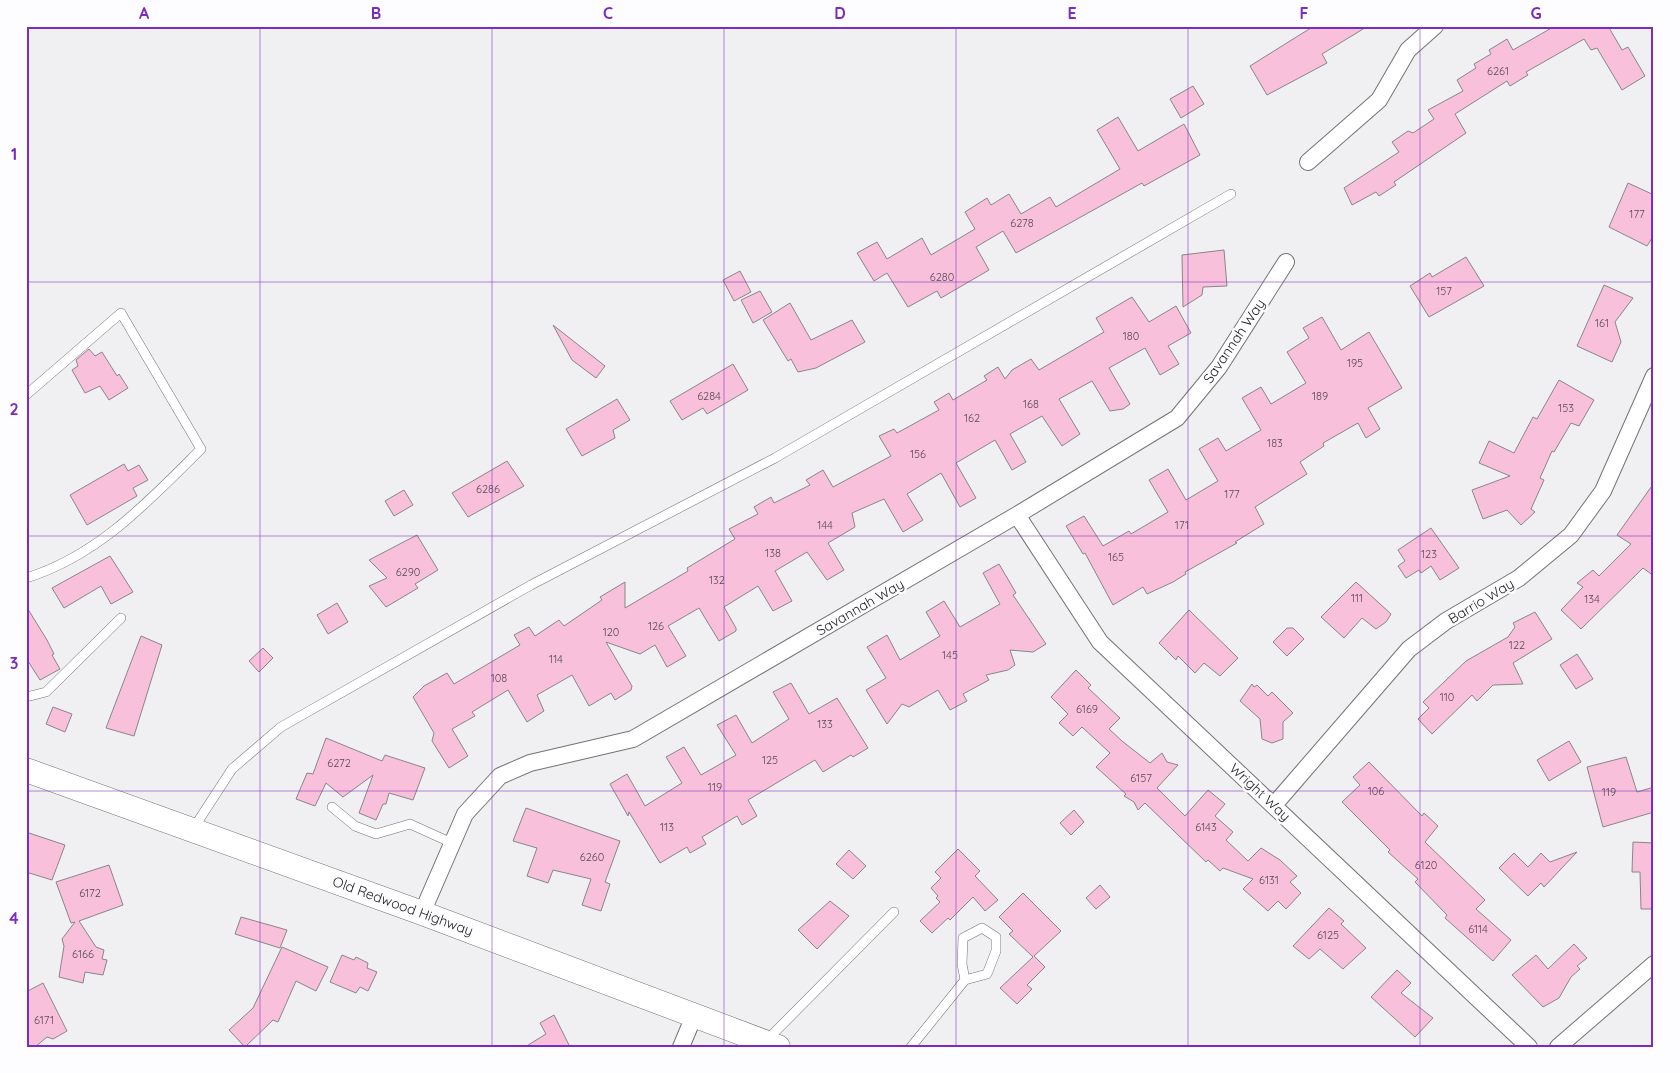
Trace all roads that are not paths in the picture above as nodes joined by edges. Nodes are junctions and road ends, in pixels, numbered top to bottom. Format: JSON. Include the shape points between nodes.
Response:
{"nodes":[{"id":1,"x":1435,"y":26,"type":"edge"},
{"id":2,"x":1308,"y":162,"type":"dead end"},
{"id":3,"x":1231,"y":194,"type":"dead end"},
{"id":4,"x":1286,"y":262,"type":"dead end"},
{"id":5,"x":1654,"y":376,"type":"edge"},
{"id":6,"x":26,"y":395,"type":"edge"},
{"id":7,"x":1017,"y":516,"type":"junction"},
{"id":8,"x":26,"y":578,"type":"edge"},
{"id":9,"x":121,"y":618,"type":"dead end"},
{"id":10,"x":26,"y":697,"type":"edge"},
{"id":11,"x":26,"y":770,"type":"edge"},
{"id":12,"x":1274,"y":804,"type":"junction"},
{"id":13,"x":332,"y":807,"type":"dead end"},
{"id":14,"x":192,"y":829,"type":"junction"},
{"id":15,"x":452,"y":843,"type":"junction"},
{"id":16,"x":894,"y":912,"type":"dead end"},
{"id":17,"x":422,"y":913,"type":"junction"},
{"id":18,"x":1654,"y":964,"type":"edge"},
{"id":19,"x":965,"y":980,"type":"junction"},
{"id":20,"x":694,"y":1016,"type":"junction"},
{"id":21,"x":771,"y":1044,"type":"edge"},
{"id":22,"x":681,"y":1047,"type":"edge"},
{"id":23,"x":911,"y":1047,"type":"edge"},
{"id":24,"x":1529,"y":1047,"type":"edge"},
{"id":25,"x":1558,"y":1047,"type":"edge"}],
"edges":[{"from":1,"to":2,"type":"street","via":[[1408,50],[1379,100]]},
{"from":3,"to":14,"type":"lane","via":[[775,458],[531,585],[281,727],[232,769]]},
{"from":4,"to":7,"type":"street","name":"Savannah Way","via":[[1219,367],[1177,418]]},
{"from":5,"to":12,"type":"street","name":"Barrio Way","via":[[1603,491],[1571,535],[1519,578],[1446,621],[1410,649]]},
{"from":6,"to":8,"type":"lane","via":[[121,313],[201,449],[114,532],[67,561]]},
{"from":7,"to":12,"type":"street","name":"Wright Way","via":[[1100,642]]},
{"from":7,"to":15,"type":"street","name":"Savannah Way","via":[[633,738],[530,763],[500,776],[465,814]]},
{"from":9,"to":10,"type":"lane","via":[[46,692]]},
{"from":11,"to":14,"type":"main road","name":"Old Redwood Highway"},
{"from":12,"to":24,"type":"street","name":"Wright Way"},
{"from":13,"to":15,"type":"lane","via":[[355,826],[376,834],[410,824]]},
{"from":14,"to":17,"type":"main road","name":"Old Redwood Highway"},
{"from":15,"to":17,"type":"street","name":"Savannah Way"},
{"from":16,"to":21,"type":"lane"},
{"from":17,"to":20,"type":"main road","name":"Old Redwood Highway"},
{"from":18,"to":25,"type":"street"},
{"from":19,"to":19,"type":"lane","via":[[962,964],[964,938],[982,928],[996,937],[996,951],[987,974]]},
{"from":19,"to":23,"type":"lane"},
{"from":20,"to":21,"type":"main road","name":"Old Redwood Highway"},
{"from":20,"to":22,"type":"street"}]}
